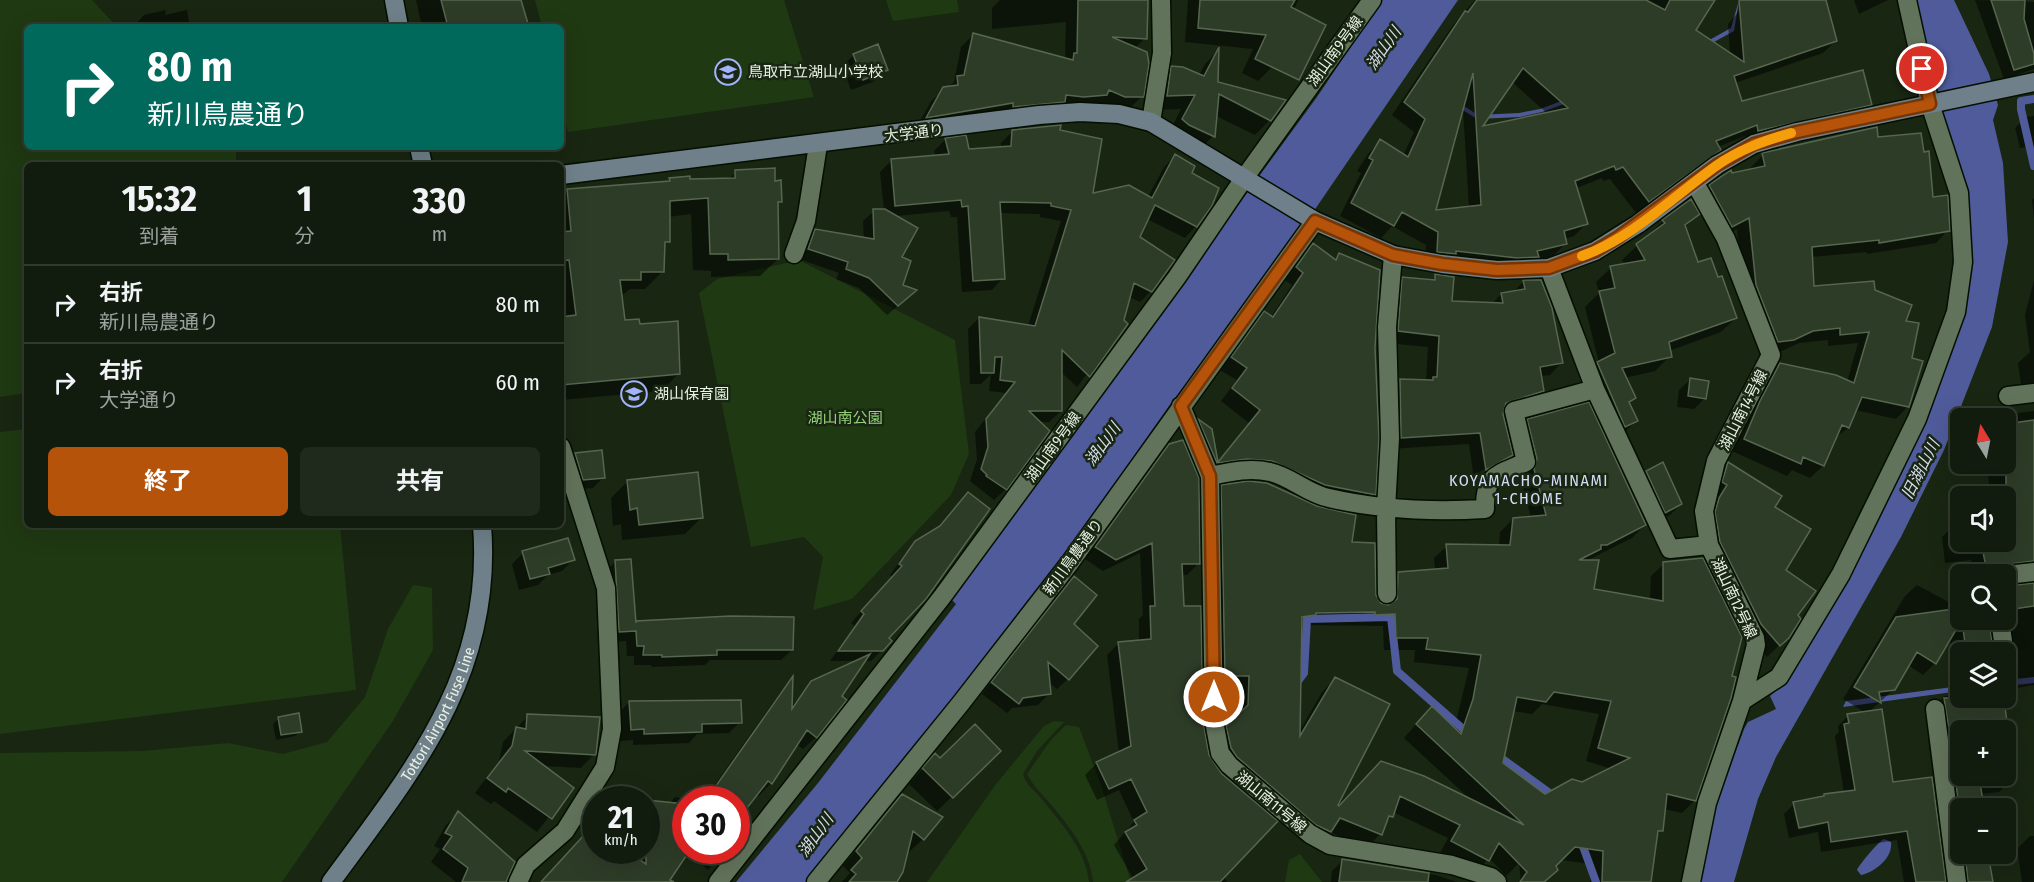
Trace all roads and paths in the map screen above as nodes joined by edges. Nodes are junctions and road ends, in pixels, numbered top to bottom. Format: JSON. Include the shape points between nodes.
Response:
{"nodes":[{"id":1,"x":394,"y":0,"type":"edge"},
{"id":2,"x":1161,"y":0,"type":"edge"},
{"id":3,"x":1372,"y":0,"type":"edge"},
{"id":4,"x":1907,"y":0,"type":"edge"},
{"id":5,"x":398,"y":24,"type":"edge"},
{"id":6,"x":2034,"y":82,"type":"edge"},
{"id":7,"x":1933,"y":103,"type":"junction"},
{"id":8,"x":1151,"y":122,"type":"junction"},
{"id":9,"x":818,"y":145,"type":"junction"},
{"id":10,"x":564,"y":176,"type":"edge"},
{"id":11,"x":1247,"y":179,"type":"junction"},
{"id":12,"x":1695,"y":183,"type":"junction"},
{"id":13,"x":1314,"y":220,"type":"junction"},
{"id":14,"x":794,"y":254,"type":"dead end"},
{"id":15,"x":1393,"y":255,"type":"junction"},
{"id":16,"x":1549,"y":268,"type":"junction"},
{"id":17,"x":1595,"y":389,"type":"junction"},
{"id":18,"x":2034,"y":393,"type":"edge"},
{"id":19,"x":2008,"y":396,"type":"dead end"},
{"id":20,"x":1181,"y":406,"type":"junction"},
{"id":21,"x":564,"y":456,"type":"edge"},
{"id":22,"x":1210,"y":476,"type":"junction"},
{"id":23,"x":1386,"y":509,"type":"junction"},
{"id":24,"x":482,"y":528,"type":"edge"},
{"id":25,"x":1709,"y":545,"type":"junction"},
{"id":26,"x":2034,"y":572,"type":"edge"},
{"id":27,"x":2016,"y":574,"type":"edge"},
{"id":28,"x":1387,"y":594,"type":"dead end"},
{"id":29,"x":2001,"y":630,"type":"edge"},
{"id":30,"x":2003,"y":641,"type":"dead end"},
{"id":31,"x":1742,"y":701,"type":"junction"},
{"id":32,"x":1935,"y":709,"type":"dead end"},
{"id":33,"x":331,"y":882,"type":"edge"},
{"id":34,"x":518,"y":882,"type":"edge"},
{"id":35,"x":718,"y":882,"type":"edge"},
{"id":36,"x":816,"y":882,"type":"edge"},
{"id":37,"x":1497,"y":882,"type":"edge"},
{"id":38,"x":1691,"y":882,"type":"edge"},
{"id":39,"x":1957,"y":882,"type":"edge"}],
"edges":[{"from":1,"to":5,"type":"street"},
{"from":2,"to":8,"type":"street","via":[[1162,53]]},
{"from":3,"to":11,"type":"street","name":"湖山南9号線"},
{"from":4,"to":7,"type":"street"},
{"from":6,"to":7,"type":"street"},
{"from":7,"to":12,"type":"street","via":[[1754,144]]},
{"from":7,"to":31,"type":"street","via":[[1960,202],[1963,262],[1956,312],[1917,419],[1841,574],[1779,677]]},
{"from":8,"to":9,"type":"street","name":"大学通り","via":[[1119,114],[1080,112]]},
{"from":8,"to":11,"type":"street","name":"大学通り"},
{"from":9,"to":10,"type":"street","name":"大学通り"},
{"from":9,"to":14,"type":"street","via":[[806,221]]},
{"from":11,"to":13,"type":"street","name":"大学通り"},
{"from":11,"to":35,"type":"street","name":"湖山南9号線","via":[[942,597]]},
{"from":12,"to":16,"type":"street","via":[[1595,251]]},
{"from":12,"to":25,"type":"street","name":"湖山南14号線","via":[[1726,239],[1772,355],[1716,461],[1704,511]]},
{"from":13,"to":15,"type":"street"},
{"from":13,"to":20,"type":"street","name":"新川鳥農通り"},
{"from":15,"to":16,"type":"street","via":[[1497,270]]},
{"from":15,"to":23,"type":"street","via":[[1387,327],[1390,438]]},
{"from":16,"to":17,"type":"street","name":"湖山南12号線"},
{"from":17,"to":23,"type":"street","via":[[1514,411],[1526,462],[1488,482],[1485,509]]},
{"from":17,"to":25,"type":"street","name":"湖山南12号線","via":[[1670,549]]},
{"from":18,"to":19,"type":"street"},
{"from":20,"to":22,"type":"street","name":"湖山南11号線"},
{"from":20,"to":36,"type":"street","name":"新川鳥農通り","via":[[1069,564]]},
{"from":21,"to":34,"type":"street","via":[[606,588],[612,729],[605,768],[565,831],[526,865]]},
{"from":22,"to":23,"type":"street","via":[[1242,470],[1270,472],[1325,498]]},
{"from":22,"to":37,"type":"street","name":"湖山南11号線","via":[[1214,721],[1224,759],[1291,819],[1330,845],[1452,865]]},
{"from":23,"to":28,"type":"street"},
{"from":24,"to":33,"type":"street","name":"Tottori Airport Fuse Line","via":[[476,628],[461,678],[443,720]]},
{"from":25,"to":31,"type":"street","name":"湖山南12号線","via":[[1755,638]]},
{"from":26,"to":27,"type":"street"},
{"from":29,"to":30,"type":"street"},
{"from":31,"to":38,"type":"street","name":"湖山南12号線","via":[[1707,802]]},
{"from":32,"to":39,"type":"street"}]}
